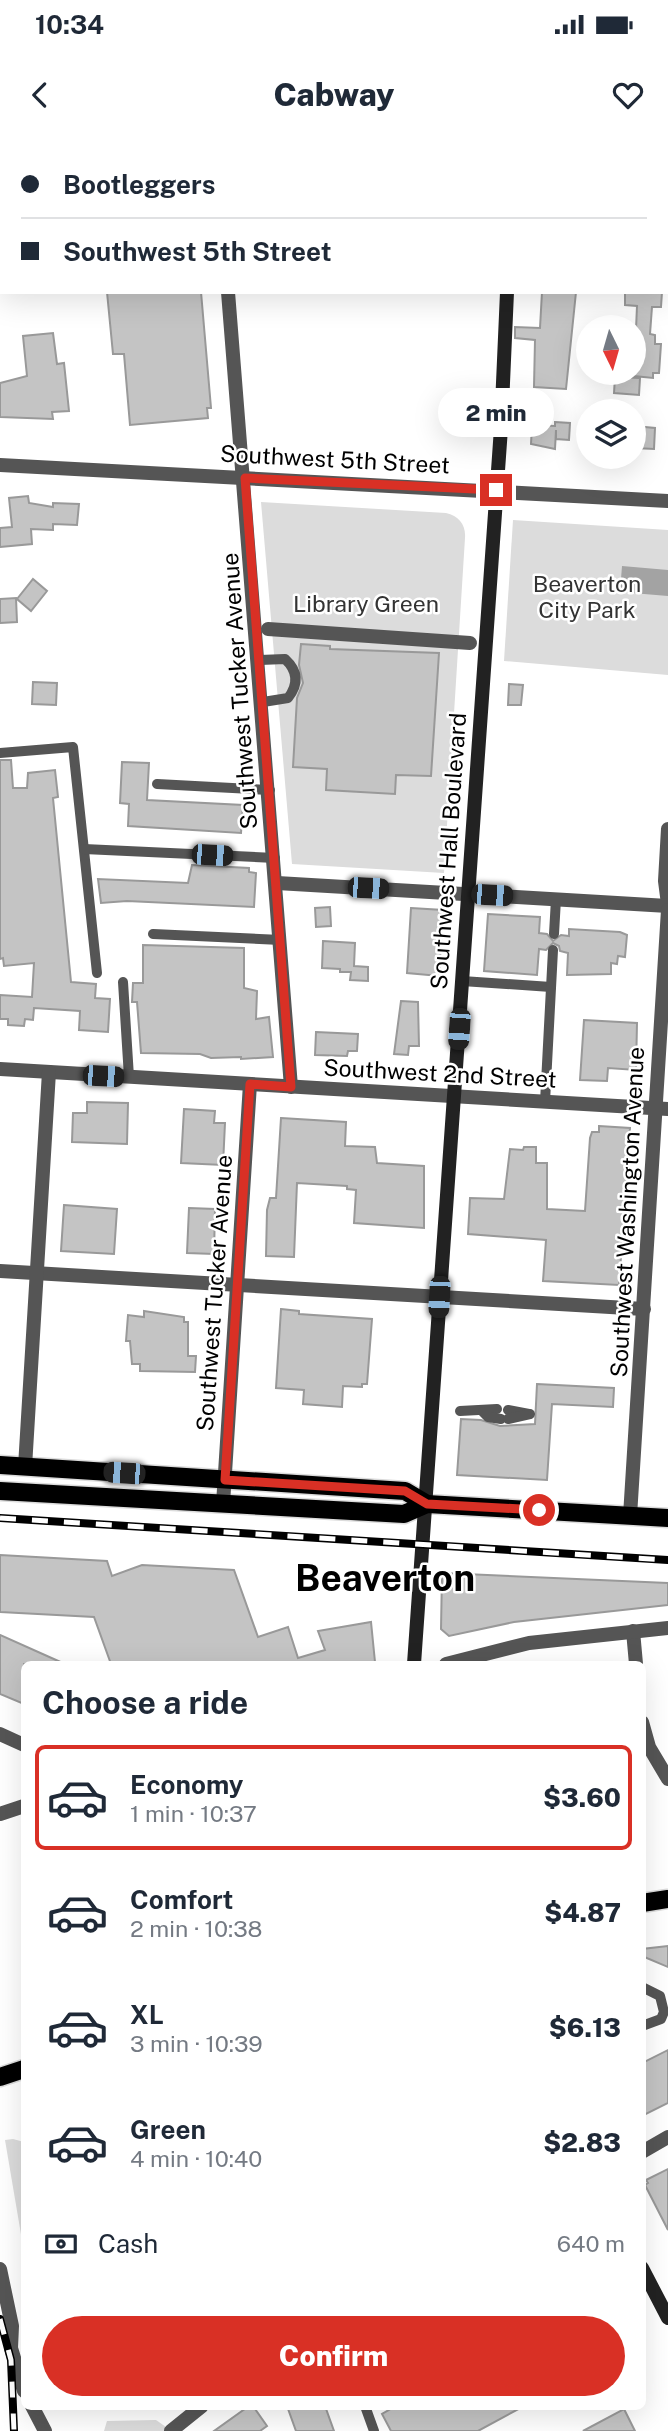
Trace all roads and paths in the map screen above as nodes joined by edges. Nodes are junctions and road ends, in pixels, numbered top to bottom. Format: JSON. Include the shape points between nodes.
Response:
{"nodes":[{"id":1,"x":229,"y":294,"type":"edge"},
{"id":2,"x":507,"y":294,"type":"edge"},
{"id":3,"x":0,"y":465,"type":"edge"},
{"id":4,"x":245,"y":478,"type":"junction"},
{"id":5,"x":496,"y":490,"type":"junction"},
{"id":6,"x":668,"y":501,"type":"edge"},
{"id":7,"x":268,"y":629,"type":"dead end"},
{"id":8,"x":470,"y":643,"type":"dead end"},
{"id":9,"x":260,"y":660,"type":"junction"},
{"id":10,"x":263,"y":702,"type":"junction"},
{"id":11,"x":0,"y":753,"type":"edge"},
{"id":12,"x":158,"y":784,"type":"dead end"},
{"id":13,"x":270,"y":790,"type":"junction"},
{"id":14,"x":668,"y":829,"type":"edge"},
{"id":15,"x":84,"y":849,"type":"junction"},
{"id":16,"x":275,"y":858,"type":"junction"},
{"id":17,"x":276,"y":883,"type":"junction"},
{"id":18,"x":468,"y":894,"type":"junction"},
{"id":19,"x":556,"y":899,"type":"junction"},
{"id":20,"x":668,"y":907,"type":"edge"},
{"id":21,"x":153,"y":934,"type":"dead end"},
{"id":22,"x":554,"y":934,"type":"dead end"},
{"id":23,"x":281,"y":940,"type":"junction"},
{"id":24,"x":554,"y":950,"type":"dead end"},
{"id":25,"x":97,"y":973,"type":"dead end"},
{"id":26,"x":462,"y":981,"type":"junction"},
{"id":27,"x":123,"y":982,"type":"dead end"},
{"id":28,"x":551,"y":987,"type":"junction"},
{"id":29,"x":0,"y":1069,"type":"edge"},
{"id":30,"x":49,"y":1072,"type":"junction"},
{"id":31,"x":130,"y":1077,"type":"junction"},
{"id":32,"x":250,"y":1084,"type":"junction"},
{"id":33,"x":291,"y":1087,"type":"junction"},
{"id":34,"x":454,"y":1097,"type":"junction"},
{"id":35,"x":545,"y":1102,"type":"junction"},
{"id":36,"x":662,"y":1108,"type":"edge"},
{"id":37,"x":0,"y":1271,"type":"edge"},
{"id":38,"x":37,"y":1273,"type":"junction"},
{"id":39,"x":237,"y":1286,"type":"junction"},
{"id":40,"x":439,"y":1297,"type":"junction"},
{"id":41,"x":644,"y":1310,"type":"junction"},
{"id":42,"x":460,"y":1411,"type":"dead end"},
{"id":43,"x":530,"y":1414,"type":"dead end"},
{"id":44,"x":0,"y":1465,"type":"edge"},
{"id":45,"x":24,"y":1467,"type":"junction"},
{"id":46,"x":225,"y":1480,"type":"junction"},
{"id":47,"x":0,"y":1491,"type":"edge"},
{"id":48,"x":223,"y":1504,"type":"junction"},
{"id":49,"x":427,"y":1504,"type":"junction"},
{"id":50,"x":630,"y":1516,"type":"junction"},
{"id":51,"x":668,"y":1518,"type":"edge"},
{"id":52,"x":668,"y":1628,"type":"edge"},
{"id":53,"x":633,"y":1632,"type":"junction"},
{"id":54,"x":414,"y":1661,"type":"edge"},
{"id":55,"x":458,"y":1661,"type":"edge"},
{"id":56,"x":636,"y":1661,"type":"edge"},
{"id":57,"x":0,"y":1734,"type":"edge"},
{"id":58,"x":646,"y":1736,"type":"edge"},
{"id":59,"x":21,"y":1744,"type":"edge"},
{"id":60,"x":668,"y":1779,"type":"edge"},
{"id":61,"x":21,"y":1807,"type":"edge"},
{"id":62,"x":0,"y":1814,"type":"edge"},
{"id":63,"x":668,"y":1899,"type":"edge"},
{"id":64,"x":646,"y":1902,"type":"edge"},
{"id":65,"x":646,"y":1989,"type":"edge"},
{"id":66,"x":646,"y":2025,"type":"edge"},
{"id":67,"x":21,"y":2070,"type":"edge"},
{"id":68,"x":0,"y":2077,"type":"edge"},
{"id":69,"x":668,"y":2137,"type":"edge"},
{"id":70,"x":646,"y":2150,"type":"edge"},
{"id":71,"x":0,"y":2269,"type":"edge"},
{"id":72,"x":646,"y":2276,"type":"edge"},
{"id":73,"x":668,"y":2318,"type":"edge"},
{"id":74,"x":5,"y":2344,"type":"edge"},
{"id":75,"x":21,"y":2384,"type":"edge"},
{"id":76,"x":34,"y":2410,"type":"edge"},
{"id":77,"x":197,"y":2410,"type":"edge"},
{"id":78,"x":367,"y":2410,"type":"edge"},
{"id":79,"x":45,"y":2431,"type":"edge"},
{"id":80,"x":171,"y":2431,"type":"edge"},
{"id":81,"x":374,"y":2431,"type":"edge"}],
"edges":[{"from":1,"to":4,"type":"street","name":"Southwest Tucker Avenue"},
{"from":2,"to":5,"type":"main road","name":"Southwest Hall Boulevard"},
{"from":3,"to":4,"type":"street","name":"Southwest 5th Street"},
{"from":4,"to":5,"type":"street","name":"Southwest 5th Street"},
{"from":4,"to":9,"type":"street","name":"Southwest Tucker Avenue"},
{"from":5,"to":6,"type":"street","name":"Southwest 5th Street"},
{"from":5,"to":18,"type":"main road","name":"Southwest Hall Boulevard"},
{"from":7,"to":8,"type":"street"},
{"from":9,"to":10,"type":"street","name":"Southwest Tucker Avenue"},
{"from":9,"to":10,"type":"lane","via":[[285,660],[296,673],[294,691],[288,698]]},
{"from":10,"to":13,"type":"street","name":"Southwest Tucker Avenue"},
{"from":11,"to":15,"type":"lane","via":[[73,747]]},
{"from":12,"to":13,"type":"lane"},
{"from":13,"to":16,"type":"street","name":"Southwest Tucker Avenue"},
{"from":14,"to":20,"type":"street","name":"Southwest Washington Avenue"},
{"from":15,"to":16,"type":"lane"},
{"from":15,"to":25,"type":"lane"},
{"from":16,"to":17,"type":"street","name":"Southwest Tucker Avenue"},
{"from":17,"to":18,"type":"street"},
{"from":17,"to":23,"type":"street","name":"Southwest Tucker Avenue"},
{"from":18,"to":19,"type":"street"},
{"from":18,"to":26,"type":"main road","name":"Southwest Hall Boulevard"},
{"from":19,"to":20,"type":"street"},
{"from":19,"to":22,"type":"lane"},
{"from":20,"to":36,"type":"street","name":"Southwest Washington Avenue"},
{"from":21,"to":23,"type":"lane"},
{"from":23,"to":33,"type":"street","name":"Southwest Tucker Avenue"},
{"from":24,"to":28,"type":"lane"},
{"from":26,"to":28,"type":"lane"},
{"from":26,"to":34,"type":"main road","name":"Southwest Hall Boulevard"},
{"from":27,"to":31,"type":"lane"},
{"from":28,"to":35,"type":"lane"},
{"from":29,"to":30,"type":"street","name":"Southwest 2nd Street"},
{"from":30,"to":31,"type":"street","name":"Southwest 2nd Street"},
{"from":30,"to":38,"type":"street"},
{"from":31,"to":32,"type":"street","name":"Southwest 2nd Street"},
{"from":32,"to":33,"type":"street","name":"Southwest 2nd Street"},
{"from":32,"to":39,"type":"street","name":"Southwest Tucker Avenue"},
{"from":33,"to":34,"type":"street","name":"Southwest 2nd Street"},
{"from":34,"to":35,"type":"street","name":"Southwest 2nd Street"},
{"from":34,"to":40,"type":"main road","name":"Southwest Hall Boulevard"},
{"from":35,"to":36,"type":"street","name":"Southwest 2nd Street"},
{"from":36,"to":41,"type":"street","name":"Southwest Washington Avenue"},
{"from":37,"to":38,"type":"street"},
{"from":38,"to":39,"type":"street"},
{"from":38,"to":45,"type":"street"},
{"from":39,"to":40,"type":"street"},
{"from":39,"to":46,"type":"street","name":"Southwest Tucker Avenue"},
{"from":40,"to":41,"type":"street"},
{"from":40,"to":49,"type":"main road","name":"Southwest Hall Boulevard"},
{"from":41,"to":50,"type":"street","name":"Southwest Washington Avenue"},
{"from":42,"to":43,"type":"lane","via":[[489,1408],[503,1414]]},
{"from":44,"to":45,"type":"main road"},
{"from":45,"to":46,"type":"main road"},
{"from":46,"to":48,"type":"street","name":"Southwest Tucker Avenue"},
{"from":46,"to":49,"type":"main road","via":[[405,1491]]},
{"from":47,"to":48,"type":"main road"},
{"from":48,"to":49,"type":"main road","via":[[404,1514]]},
{"from":49,"to":50,"type":"main road"},
{"from":49,"to":54,"type":"main road","name":"Southwest Hall Boulevard"},
{"from":50,"to":51,"type":"main road"},
{"from":52,"to":53,"type":"street"},
{"from":53,"to":55,"type":"street","via":[[529,1643]]},
{"from":53,"to":56,"type":"street"},
{"from":57,"to":59,"type":"street"},
{"from":58,"to":60,"type":"street"},
{"from":61,"to":62,"type":"street"},
{"from":63,"to":64,"type":"main road"},
{"from":65,"to":66,"type":"lane","via":[[660,1996],[664,2012],[661,2019]]},
{"from":67,"to":68,"type":"main road"},
{"from":69,"to":70,"type":"street"},
{"from":71,"to":74,"type":"street","via":[[12,2326]]},
{"from":72,"to":73,"type":"main road"},
{"from":74,"to":75,"type":"street"},
{"from":76,"to":79,"type":"street"},
{"from":77,"to":80,"type":"street"},
{"from":78,"to":81,"type":"lane"}]}
